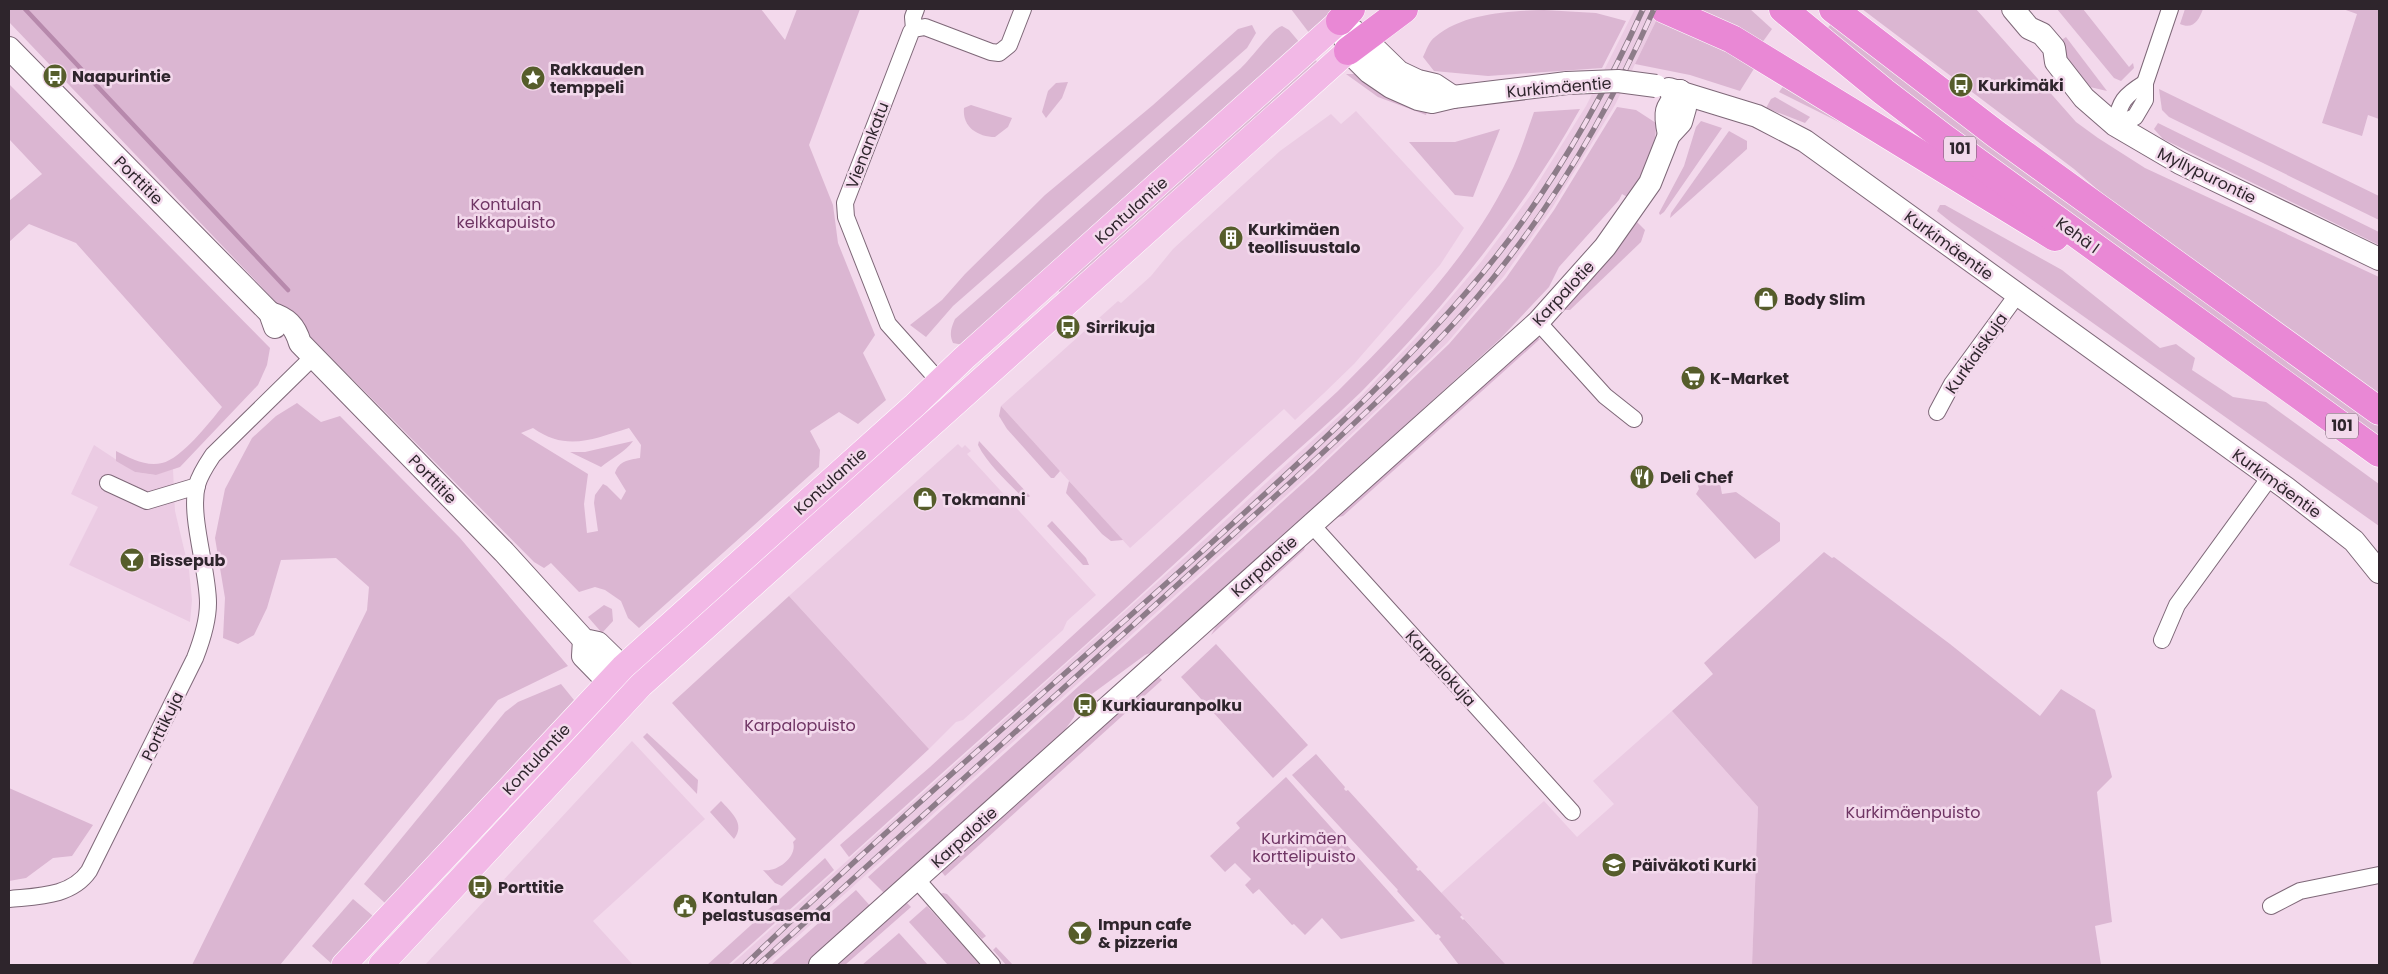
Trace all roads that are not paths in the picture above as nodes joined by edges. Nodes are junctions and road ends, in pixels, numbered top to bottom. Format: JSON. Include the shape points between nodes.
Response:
{"nodes":[{"id":1,"x":916,"y":9,"type":"edge"},
{"id":2,"x":1023,"y":9,"type":"edge"},
{"id":3,"x":1404,"y":9,"type":"edge"},
{"id":4,"x":1783,"y":9,"type":"edge"},
{"id":5,"x":1833,"y":9,"type":"edge"},
{"id":6,"x":2014,"y":9,"type":"edge"},
{"id":7,"x":2170,"y":9,"type":"edge"},
{"id":8,"x":1674,"y":13,"type":"edge"},
{"id":9,"x":1346,"y":15,"type":"edge"},
{"id":10,"x":914,"y":29,"type":"junction"},
{"id":11,"x":1356,"y":45,"type":"junction"},
{"id":12,"x":9,"y":48,"type":"edge"},
{"id":13,"x":1680,"y":91,"type":"junction"},
{"id":14,"x":2116,"y":125,"type":"junction"},
{"id":15,"x":2379,"y":259,"type":"edge"},
{"id":16,"x":2143,"y":282,"type":"junction"},
{"id":17,"x":2017,"y":295,"type":"junction"},
{"id":18,"x":1538,"y":322,"type":"junction"},
{"id":19,"x":307,"y":350,"type":"junction"},
{"id":20,"x":939,"y":381,"type":"junction"},
{"id":21,"x":2379,"y":411,"type":"edge"},
{"id":22,"x":1937,"y":412,"type":"dead end"},
{"id":23,"x":1634,"y":419,"type":"dead end"},
{"id":24,"x":2379,"y":453,"type":"edge"},
{"id":25,"x":2270,"y":476,"type":"junction"},
{"id":26,"x":108,"y":483,"type":"dead end"},
{"id":27,"x":197,"y":486,"type":"junction"},
{"id":28,"x":1311,"y":524,"type":"junction"},
{"id":29,"x":2379,"y":572,"type":"edge"},
{"id":30,"x":2162,"y":640,"type":"dead end"},
{"id":31,"x":616,"y":675,"type":"junction"},
{"id":32,"x":634,"y":692,"type":"junction"},
{"id":33,"x":1572,"y":812,"type":"dead end"},
{"id":34,"x":2379,"y":875,"type":"edge"},
{"id":35,"x":917,"y":880,"type":"junction"},
{"id":36,"x":9,"y":899,"type":"edge"},
{"id":37,"x":2271,"y":906,"type":"dead end"},
{"id":38,"x":344,"y":965,"type":"edge"},
{"id":39,"x":381,"y":965,"type":"edge"},
{"id":40,"x":820,"y":965,"type":"edge"},
{"id":41,"x":992,"y":965,"type":"edge"}],
"edges":[{"from":1,"to":10,"type":"street"},
{"from":2,"to":10,"type":"street","via":[[1009,45],[999,53],[925,27]]},
{"from":3,"to":11,"type":"highway"},
{"from":4,"to":16,"type":"highway","name":"Kehä I","number":"101","via":[[1884,92]]},
{"from":5,"to":21,"type":"highway","name":"Kehä I","number":"101","via":[[1996,134]]},
{"from":6,"to":14,"type":"street","name":"Myllypurontie","via":[[2029,28],[2030,42],[2042,57],[2056,62],[2084,98]]},
{"from":7,"to":14,"type":"street","via":[[2145,83],[2144,100],[2135,117]]},
{"from":8,"to":16,"type":"highway","via":[[1732,39],[2084,254]]},
{"from":9,"to":11,"type":"street"},
{"from":9,"to":20,"type":"main road","name":"Kontulantie"},
{"from":10,"to":20,"type":"street","name":"Vienankatu","via":[[908,37],[845,204],[846,218],[888,324]]},
{"from":11,"to":13,"type":"street","name":"Kurkimäentie","bridge":true,"via":[[1369,72],[1391,87],[1432,102],[1567,83],[1618,81]]},
{"from":11,"to":32,"type":"main road","name":"Kontulantie"},
{"from":12,"to":19,"type":"street","name":"Porttitie","via":[[270,313],[274,326],[287,339]]},
{"from":13,"to":17,"type":"street","name":"Kurkimäentie","via":[[1757,116],[1805,140]]},
{"from":13,"to":18,"type":"street","name":"Karpalotie","via":[[1684,115],[1669,135],[1650,183],[1592,262]]},
{"from":14,"to":15,"type":"street","name":"Myllypurontie","via":[[2172,158]]},
{"from":16,"to":24,"type":"highway","name":"Kehä I","number":"101"},
{"from":17,"to":22,"type":"street","name":"Kurkiaiskuja","via":[[1952,384]]},
{"from":17,"to":25,"type":"street","name":"Kurkimäentie"},
{"from":18,"to":23,"type":"street","via":[[1605,396]]},
{"from":18,"to":28,"type":"street","name":"Karpalotie"},
{"from":19,"to":27,"type":"street","name":"Porttikuja","via":[[213,455]]},
{"from":19,"to":31,"type":"street","name":"Porttitie","via":[[504,552],[584,640],[583,656]]},
{"from":20,"to":31,"type":"main road","name":"Kontulantie"},
{"from":25,"to":29,"type":"street","name":"Kurkimäentie","via":[[2354,541]]},
{"from":25,"to":30,"type":"street","via":[[2177,605]]},
{"from":26,"to":27,"type":"street","via":[[147,501]]},
{"from":27,"to":36,"type":"street","name":"Porttikuja","via":[[197,520],[208,619],[196,658],[86,874],[73,886],[57,893]]},
{"from":28,"to":33,"type":"street","name":"Karpalokuja"},
{"from":28,"to":35,"type":"street","name":"Karpalotie"},
{"from":31,"to":32,"type":"street","name":"Porttitie"},
{"from":31,"to":38,"type":"main road","name":"Kontulantie"},
{"from":32,"to":39,"type":"main road","name":"Kontulantie"},
{"from":34,"to":37,"type":"street","via":[[2300,891]]},
{"from":35,"to":40,"type":"street","name":"Karpalotie"},
{"from":35,"to":41,"type":"street"}]}
